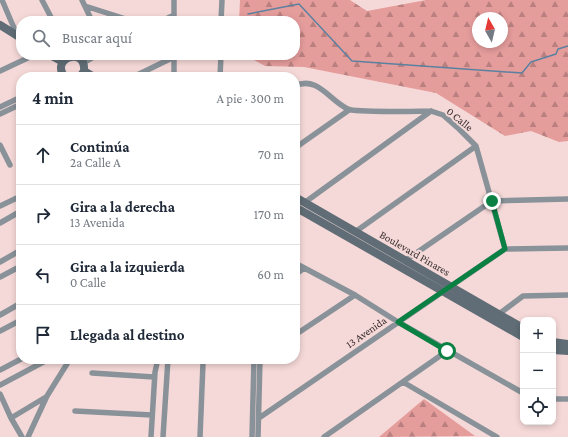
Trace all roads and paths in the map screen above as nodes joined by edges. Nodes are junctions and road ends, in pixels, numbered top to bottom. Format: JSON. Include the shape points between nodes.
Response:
{"nodes":[{"id":1,"x":2,"y":0,"type":"edge"},
{"id":2,"x":42,"y":0,"type":"edge"},
{"id":3,"x":82,"y":0,"type":"edge"},
{"id":4,"x":174,"y":0,"type":"edge"},
{"id":5,"x":222,"y":0,"type":"edge"},
{"id":6,"x":85,"y":6,"type":"junction"},
{"id":7,"x":50,"y":16,"type":"edge"},
{"id":8,"x":90,"y":16,"type":"edge"},
{"id":9,"x":116,"y":16,"type":"edge"},
{"id":10,"x":174,"y":16,"type":"edge"},
{"id":11,"x":221,"y":16,"type":"edge"},
{"id":12,"x":2,"y":28,"type":"edge"},
{"id":13,"x":16,"y":30,"type":"edge"},
{"id":14,"x":16,"y":35,"type":"edge"},
{"id":15,"x":23,"y":60,"type":"edge"},
{"id":16,"x":59,"y":60,"type":"edge"},
{"id":17,"x":66,"y":60,"type":"edge"},
{"id":18,"x":79,"y":60,"type":"edge"},
{"id":19,"x":93,"y":60,"type":"edge"},
{"id":20,"x":166,"y":60,"type":"edge"},
{"id":21,"x":174,"y":60,"type":"edge"},
{"id":22,"x":220,"y":60,"type":"edge"},
{"id":23,"x":63,"y":62,"type":"junction"},
{"id":24,"x":0,"y":71,"type":"edge"},
{"id":25,"x":62,"y":72,"type":"edge"},
{"id":26,"x":82,"y":72,"type":"edge"},
{"id":27,"x":83,"y":72,"type":"edge"},
{"id":28,"x":143,"y":72,"type":"edge"},
{"id":29,"x":174,"y":72,"type":"edge"},
{"id":30,"x":220,"y":72,"type":"edge"},
{"id":31,"x":300,"y":85,"type":"edge"},
{"id":32,"x":16,"y":99,"type":"edge"},
{"id":33,"x":0,"y":107,"type":"edge"},
{"id":34,"x":16,"y":107,"type":"edge"},
{"id":35,"x":349,"y":110,"type":"junction"},
{"id":36,"x":432,"y":111,"type":"junction"},
{"id":37,"x":0,"y":114,"type":"edge"},
{"id":38,"x":300,"y":144,"type":"edge"},
{"id":39,"x":0,"y":145,"type":"edge"},
{"id":40,"x":476,"y":146,"type":"junction"},
{"id":41,"x":10,"y":165,"type":"dead end"},
{"id":42,"x":16,"y":198,"type":"edge"},
{"id":43,"x":568,"y":198,"type":"edge"},
{"id":44,"x":300,"y":200,"type":"edge"},
{"id":45,"x":492,"y":201,"type":"junction"},
{"id":46,"x":304,"y":203,"type":"junction"},
{"id":47,"x":0,"y":206,"type":"edge"},
{"id":48,"x":300,"y":206,"type":"edge"},
{"id":49,"x":300,"y":210,"type":"edge"},
{"id":50,"x":16,"y":214,"type":"edge"},
{"id":51,"x":0,"y":223,"type":"edge"},
{"id":52,"x":355,"y":232,"type":"junction"},
{"id":53,"x":568,"y":248,"type":"edge"},
{"id":54,"x":505,"y":249,"type":"junction"},
{"id":55,"x":16,"y":253,"type":"edge"},
{"id":56,"x":406,"y":260,"type":"junction"},
{"id":57,"x":0,"y":262,"type":"edge"},
{"id":58,"x":300,"y":266,"type":"edge"},
{"id":59,"x":304,"y":268,"type":"junction"},
{"id":60,"x":16,"y":269,"type":"edge"},
{"id":61,"x":300,"y":271,"type":"edge"},
{"id":62,"x":0,"y":277,"type":"edge"},
{"id":63,"x":448,"y":289,"type":"junction"},
{"id":64,"x":355,"y":295,"type":"junction"},
{"id":65,"x":568,"y":295,"type":"edge"},
{"id":66,"x":16,"y":306,"type":"edge"},
{"id":67,"x":500,"y":314,"type":"junction"},
{"id":68,"x":0,"y":315,"type":"edge"},
{"id":69,"x":398,"y":322,"type":"junction"},
{"id":70,"x":16,"y":323,"type":"edge"},
{"id":71,"x":520,"y":326,"type":"edge"},
{"id":72,"x":0,"y":331,"type":"edge"},
{"id":73,"x":300,"y":331,"type":"edge"},
{"id":74,"x":520,"y":335,"type":"edge"},
{"id":75,"x":556,"y":342,"type":"edge"},
{"id":76,"x":568,"y":344,"type":"edge"},
{"id":77,"x":556,"y":350,"type":"edge"},
{"id":78,"x":447,"y":351,"type":"junction"},
{"id":79,"x":568,"y":351,"type":"edge"},
{"id":80,"x":16,"y":362,"type":"edge"},
{"id":81,"x":39,"y":364,"type":"edge"},
{"id":82,"x":67,"y":364,"type":"edge"},
{"id":83,"x":157,"y":364,"type":"edge"},
{"id":84,"x":168,"y":364,"type":"edge"},
{"id":85,"x":203,"y":364,"type":"edge"},
{"id":86,"x":254,"y":364,"type":"edge"},
{"id":87,"x":260,"y":364,"type":"edge"},
{"id":88,"x":0,"y":370,"type":"edge"},
{"id":89,"x":92,"y":374,"type":"dead end"},
{"id":90,"x":154,"y":377,"type":"junction"},
{"id":91,"x":404,"y":382,"type":"junction"},
{"id":92,"x":0,"y":385,"type":"edge"},
{"id":93,"x":520,"y":391,"type":"edge"},
{"id":94,"x":0,"y":394,"type":"edge"},
{"id":95,"x":47,"y":396,"type":"junction"},
{"id":96,"x":556,"y":399,"type":"edge"},
{"id":97,"x":568,"y":399,"type":"edge"},
{"id":98,"x":74,"y":411,"type":"dead end"},
{"id":99,"x":152,"y":415,"type":"junction"},
{"id":100,"x":11,"y":418,"type":"junction"},
{"id":101,"x":259,"y":418,"type":"junction"},
{"id":102,"x":22,"y":437,"type":"edge"},
{"id":103,"x":28,"y":437,"type":"edge"},
{"id":104,"x":151,"y":437,"type":"edge"},
{"id":105,"x":163,"y":437,"type":"edge"},
{"id":106,"x":200,"y":437,"type":"edge"},
{"id":107,"x":252,"y":437,"type":"edge"},
{"id":108,"x":258,"y":437,"type":"edge"},
{"id":109,"x":324,"y":437,"type":"edge"},
{"id":110,"x":497,"y":437,"type":"edge"}],
"edges":[{"from":1,"to":13,"type":"street"},
{"from":2,"to":7,"type":"street"},
{"from":3,"to":6,"type":"street"},
{"from":4,"to":10,"type":"street"},
{"from":5,"to":11,"type":"street"},
{"from":6,"to":8,"type":"street"},
{"from":6,"to":9,"type":"street"},
{"from":12,"to":14,"type":"street"},
{"from":15,"to":24,"type":"street"},
{"from":16,"to":23,"type":"street"},
{"from":17,"to":23,"type":"street"},
{"from":18,"to":26,"type":"street"},
{"from":19,"to":27,"type":"street"},
{"from":20,"to":28,"type":"street"},
{"from":21,"to":29,"type":"street"},
{"from":22,"to":30,"type":"street"},
{"from":23,"to":25,"type":"street"},
{"from":31,"to":35,"type":"street","via":[[306,83],[317,86]]},
{"from":32,"to":33,"type":"street"},
{"from":34,"to":37,"type":"street"},
{"from":35,"to":36,"type":"street","name":"0 Calle"},
{"from":35,"to":38,"type":"street"},
{"from":36,"to":40,"type":"street","name":"0 Calle","via":[[443,115],[460,128]]},
{"from":36,"to":46,"type":"street"},
{"from":39,"to":41,"type":"street"},
{"from":40,"to":45,"type":"street","name":"0 Calle"},
{"from":40,"to":52,"type":"street"},
{"from":42,"to":47,"type":"street"},
{"from":43,"to":45,"type":"street"},
{"from":44,"to":46,"type":"street","name":"Boulevard Pinares"},
{"from":45,"to":54,"type":"street","name":"0 Calle"},
{"from":45,"to":56,"type":"street"},
{"from":46,"to":48,"type":"street"},
{"from":46,"to":52,"type":"street","name":"Boulevard Pinares"},
{"from":49,"to":63,"type":"street","name":"Boulevard Pinares"},
{"from":50,"to":51,"type":"street"},
{"from":52,"to":56,"type":"street","name":"Boulevard Pinares"},
{"from":53,"to":54,"type":"street"},
{"from":54,"to":63,"type":"street","name":"13 Avenida"},
{"from":55,"to":57,"type":"street"},
{"from":56,"to":63,"type":"street","name":"Boulevard Pinares"},
{"from":58,"to":59,"type":"street"},
{"from":59,"to":61,"type":"street"},
{"from":59,"to":64,"type":"street"},
{"from":60,"to":62,"type":"street"},
{"from":63,"to":67,"type":"street","name":"Boulevard Pinares"},
{"from":63,"to":69,"type":"street","name":"13 Avenida"},
{"from":63,"to":74,"type":"street","name":"Boulevard Pinares"},
{"from":64,"to":69,"type":"street"},
{"from":64,"to":73,"type":"street"},
{"from":65,"to":67,"type":"street","via":[[523,296]]},
{"from":66,"to":68,"type":"street"},
{"from":67,"to":71,"type":"street","name":"Boulevard Pinares"},
{"from":69,"to":78,"type":"street"},
{"from":69,"to":101,"type":"street","name":"13 Avenida"},
{"from":70,"to":72,"type":"street"},
{"from":75,"to":76,"type":"street"},
{"from":77,"to":79,"type":"street"},
{"from":78,"to":91,"type":"street"},
{"from":78,"to":93,"type":"street"},
{"from":80,"to":88,"type":"street"},
{"from":81,"to":92,"type":"street"},
{"from":82,"to":95,"type":"street"},
{"from":83,"to":90,"type":"street"},
{"from":84,"to":105,"type":"street"},
{"from":85,"to":106,"type":"street"},
{"from":86,"to":107,"type":"street"},
{"from":87,"to":101,"type":"street"},
{"from":89,"to":90,"type":"street"},
{"from":90,"to":99,"type":"street"},
{"from":91,"to":109,"type":"street"},
{"from":91,"to":110,"type":"street"},
{"from":94,"to":100,"type":"street"},
{"from":95,"to":100,"type":"street"},
{"from":95,"to":103,"type":"street"},
{"from":96,"to":97,"type":"street"},
{"from":98,"to":99,"type":"street"},
{"from":99,"to":104,"type":"street"},
{"from":100,"to":102,"type":"street"},
{"from":101,"to":108,"type":"street"}]}
